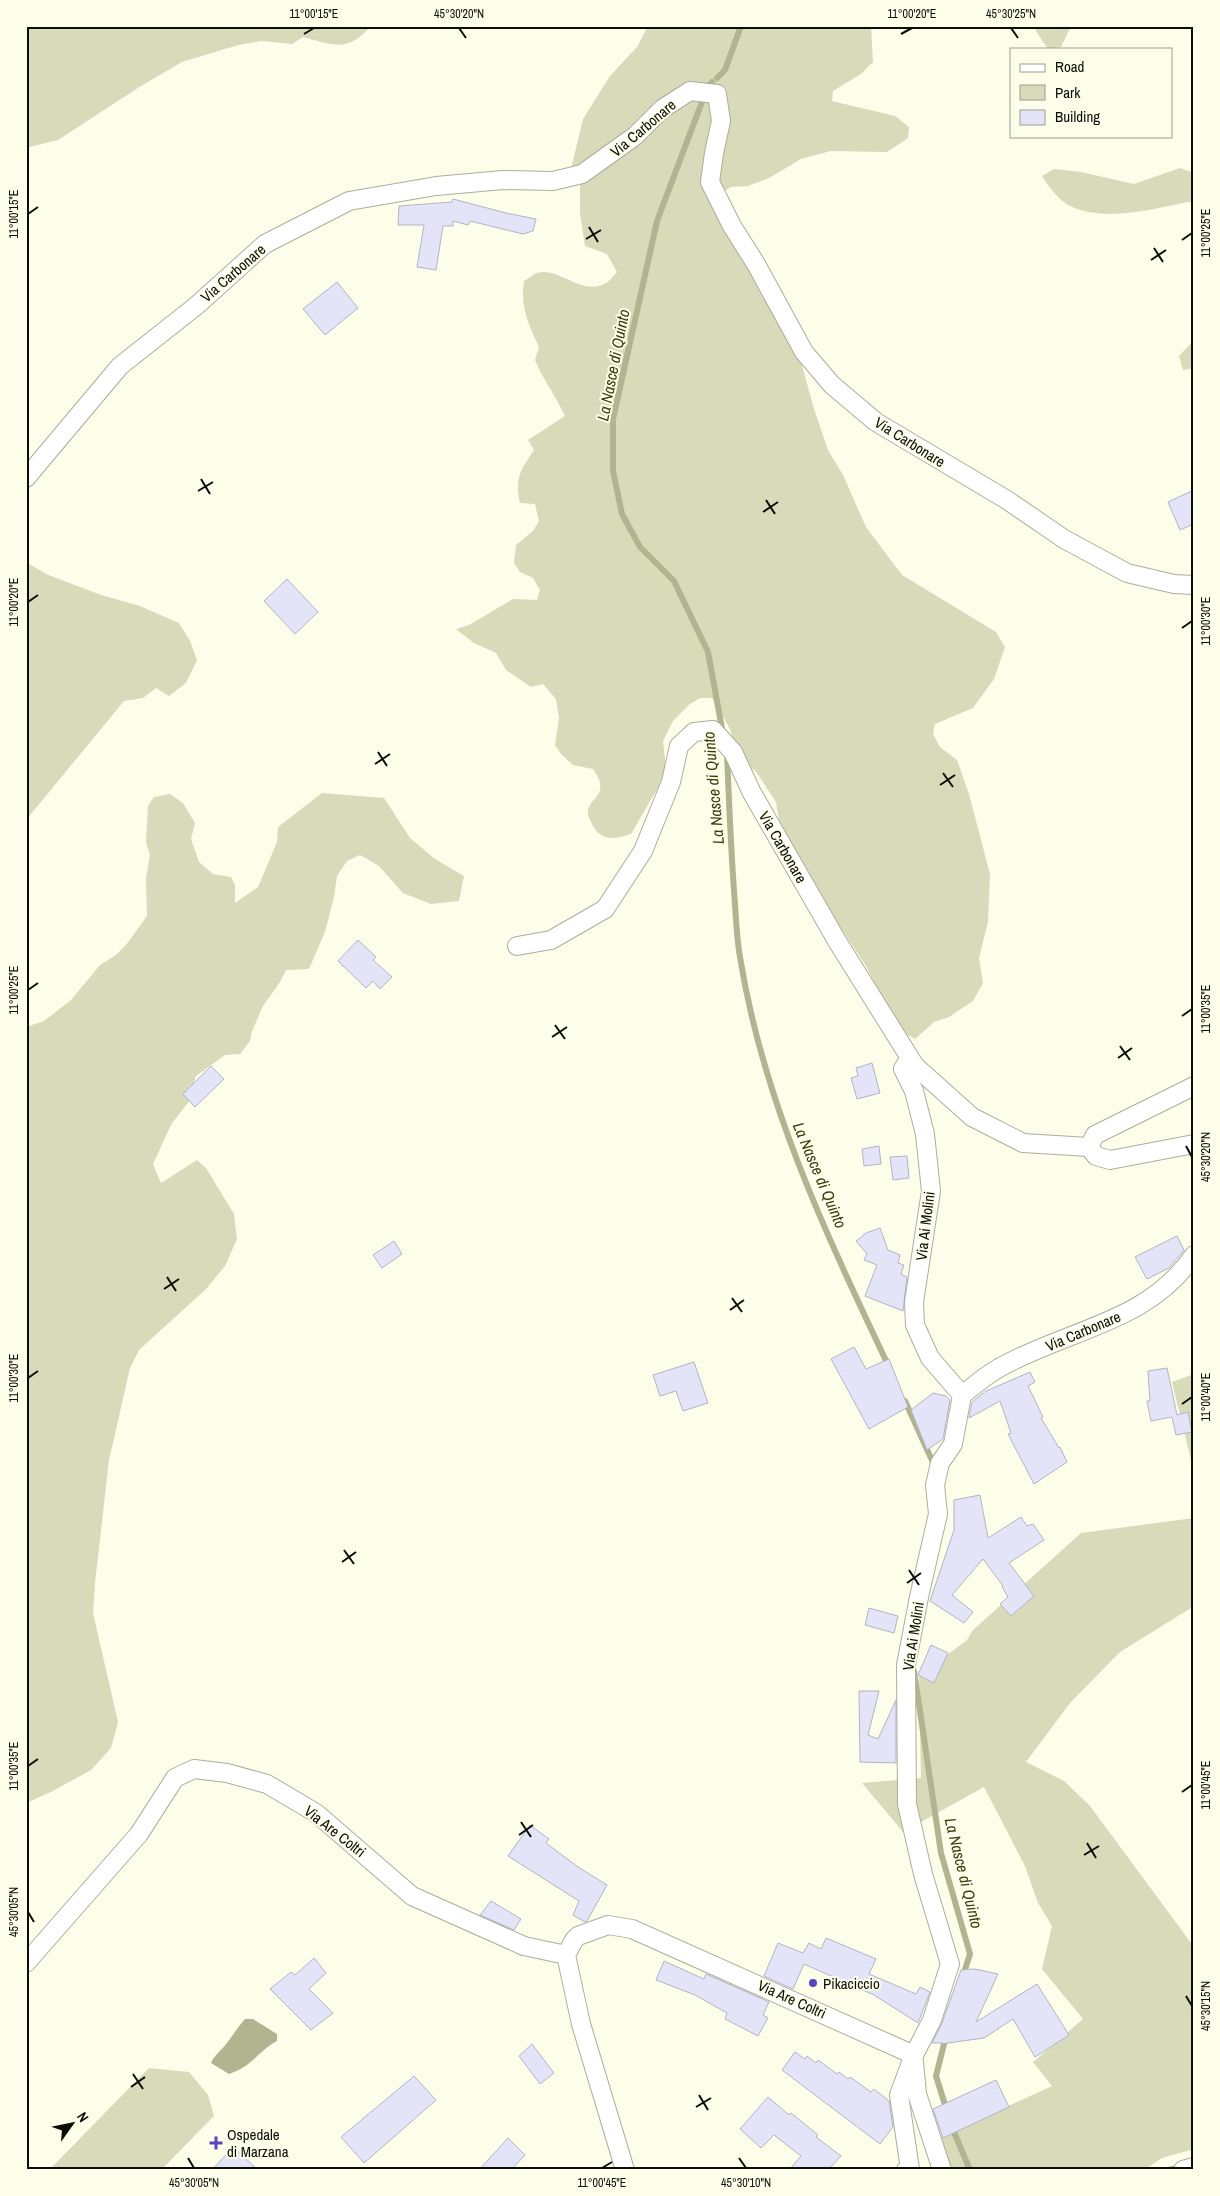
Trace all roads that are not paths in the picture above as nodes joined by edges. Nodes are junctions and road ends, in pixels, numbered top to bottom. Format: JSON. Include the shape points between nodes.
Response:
{"nodes":[{"id":1,"x":26,"y":478,"type":"edge"},
{"id":2,"x":1194,"y":584,"type":"edge"},
{"id":3,"x":517,"y":946,"type":"dead end"},
{"id":4,"x":915,"y":1066,"type":"junction"},
{"id":5,"x":1194,"y":1086,"type":"edge"},
{"id":6,"x":1194,"y":1144,"type":"edge"},
{"id":7,"x":1088,"y":1148,"type":"junction"},
{"id":8,"x":1194,"y":1255,"type":"edge"},
{"id":9,"x":962,"y":1395,"type":"junction"},
{"id":10,"x":566,"y":1954,"type":"junction"},
{"id":11,"x":26,"y":1963,"type":"edge"},
{"id":12,"x":914,"y":2055,"type":"junction"},
{"id":13,"x":1194,"y":2168,"type":"edge"},
{"id":14,"x":625,"y":2170,"type":"edge"},
{"id":15,"x":906,"y":2170,"type":"edge"},
{"id":16,"x":942,"y":2170,"type":"edge"},
{"id":17,"x":1183,"y":2170,"type":"edge"}],
"edges":[{"from":1,"to":2,"type":"street","name":"Via Carbonare","via":[[120,366],[196,306],[265,244],[349,200],[436,186],[503,180],[553,181],[582,174],[690,91],[717,94],[721,121],[710,182],[804,352],[832,385],[876,422],[1064,539],[1127,573],[1174,584]]},
{"from":3,"to":4,"type":"street","name":"Via Carbonare","via":[[551,940],[605,909],[643,851],[671,782],[680,746],[694,732],[714,730],[733,752],[752,793],[837,941]]},
{"from":4,"to":7,"type":"street","name":"Via Carbonare","via":[[972,1117],[1024,1143]]},
{"from":4,"to":9,"type":"street","name":"Via Ai Molini","via":[[906,1064],[903,1069],[914,1091],[925,1134],[932,1191],[914,1302],[915,1325],[930,1358]]},
{"from":5,"to":7,"type":"street","via":[[1095,1134]]},
{"from":6,"to":7,"type":"street","name":"Via Carbonare","via":[[1110,1160],[1096,1156]]},
{"from":8,"to":9,"type":"street","name":"Via Carbonare","via":[[1184,1270],[1148,1302],[998,1368]]},
{"from":9,"to":12,"type":"street","name":"Via Ai Molini","via":[[953,1444],[940,1463],[935,1485],[938,1514],[906,1665],[907,1804],[923,1874],[950,1964],[932,2020]]},
{"from":10,"to":11,"type":"street","name":"Via Are Coltri","via":[[524,1946],[412,1896],[316,1813],[267,1784],[228,1773],[194,1769],[175,1778],[139,1834]]},
{"from":10,"to":12,"type":"street","name":"Via Are Coltri","via":[[574,1940],[593,1930],[608,1925],[632,1929]]},
{"from":10,"to":14,"type":"street","via":[[581,2024]]},
{"from":12,"to":15,"type":"street","name":"Via Ai Molini","via":[[899,2095],[910,2168]]},
{"from":12,"to":16,"type":"street","via":[[917,2094]]},
{"from":13,"to":17,"type":"street"}]}
